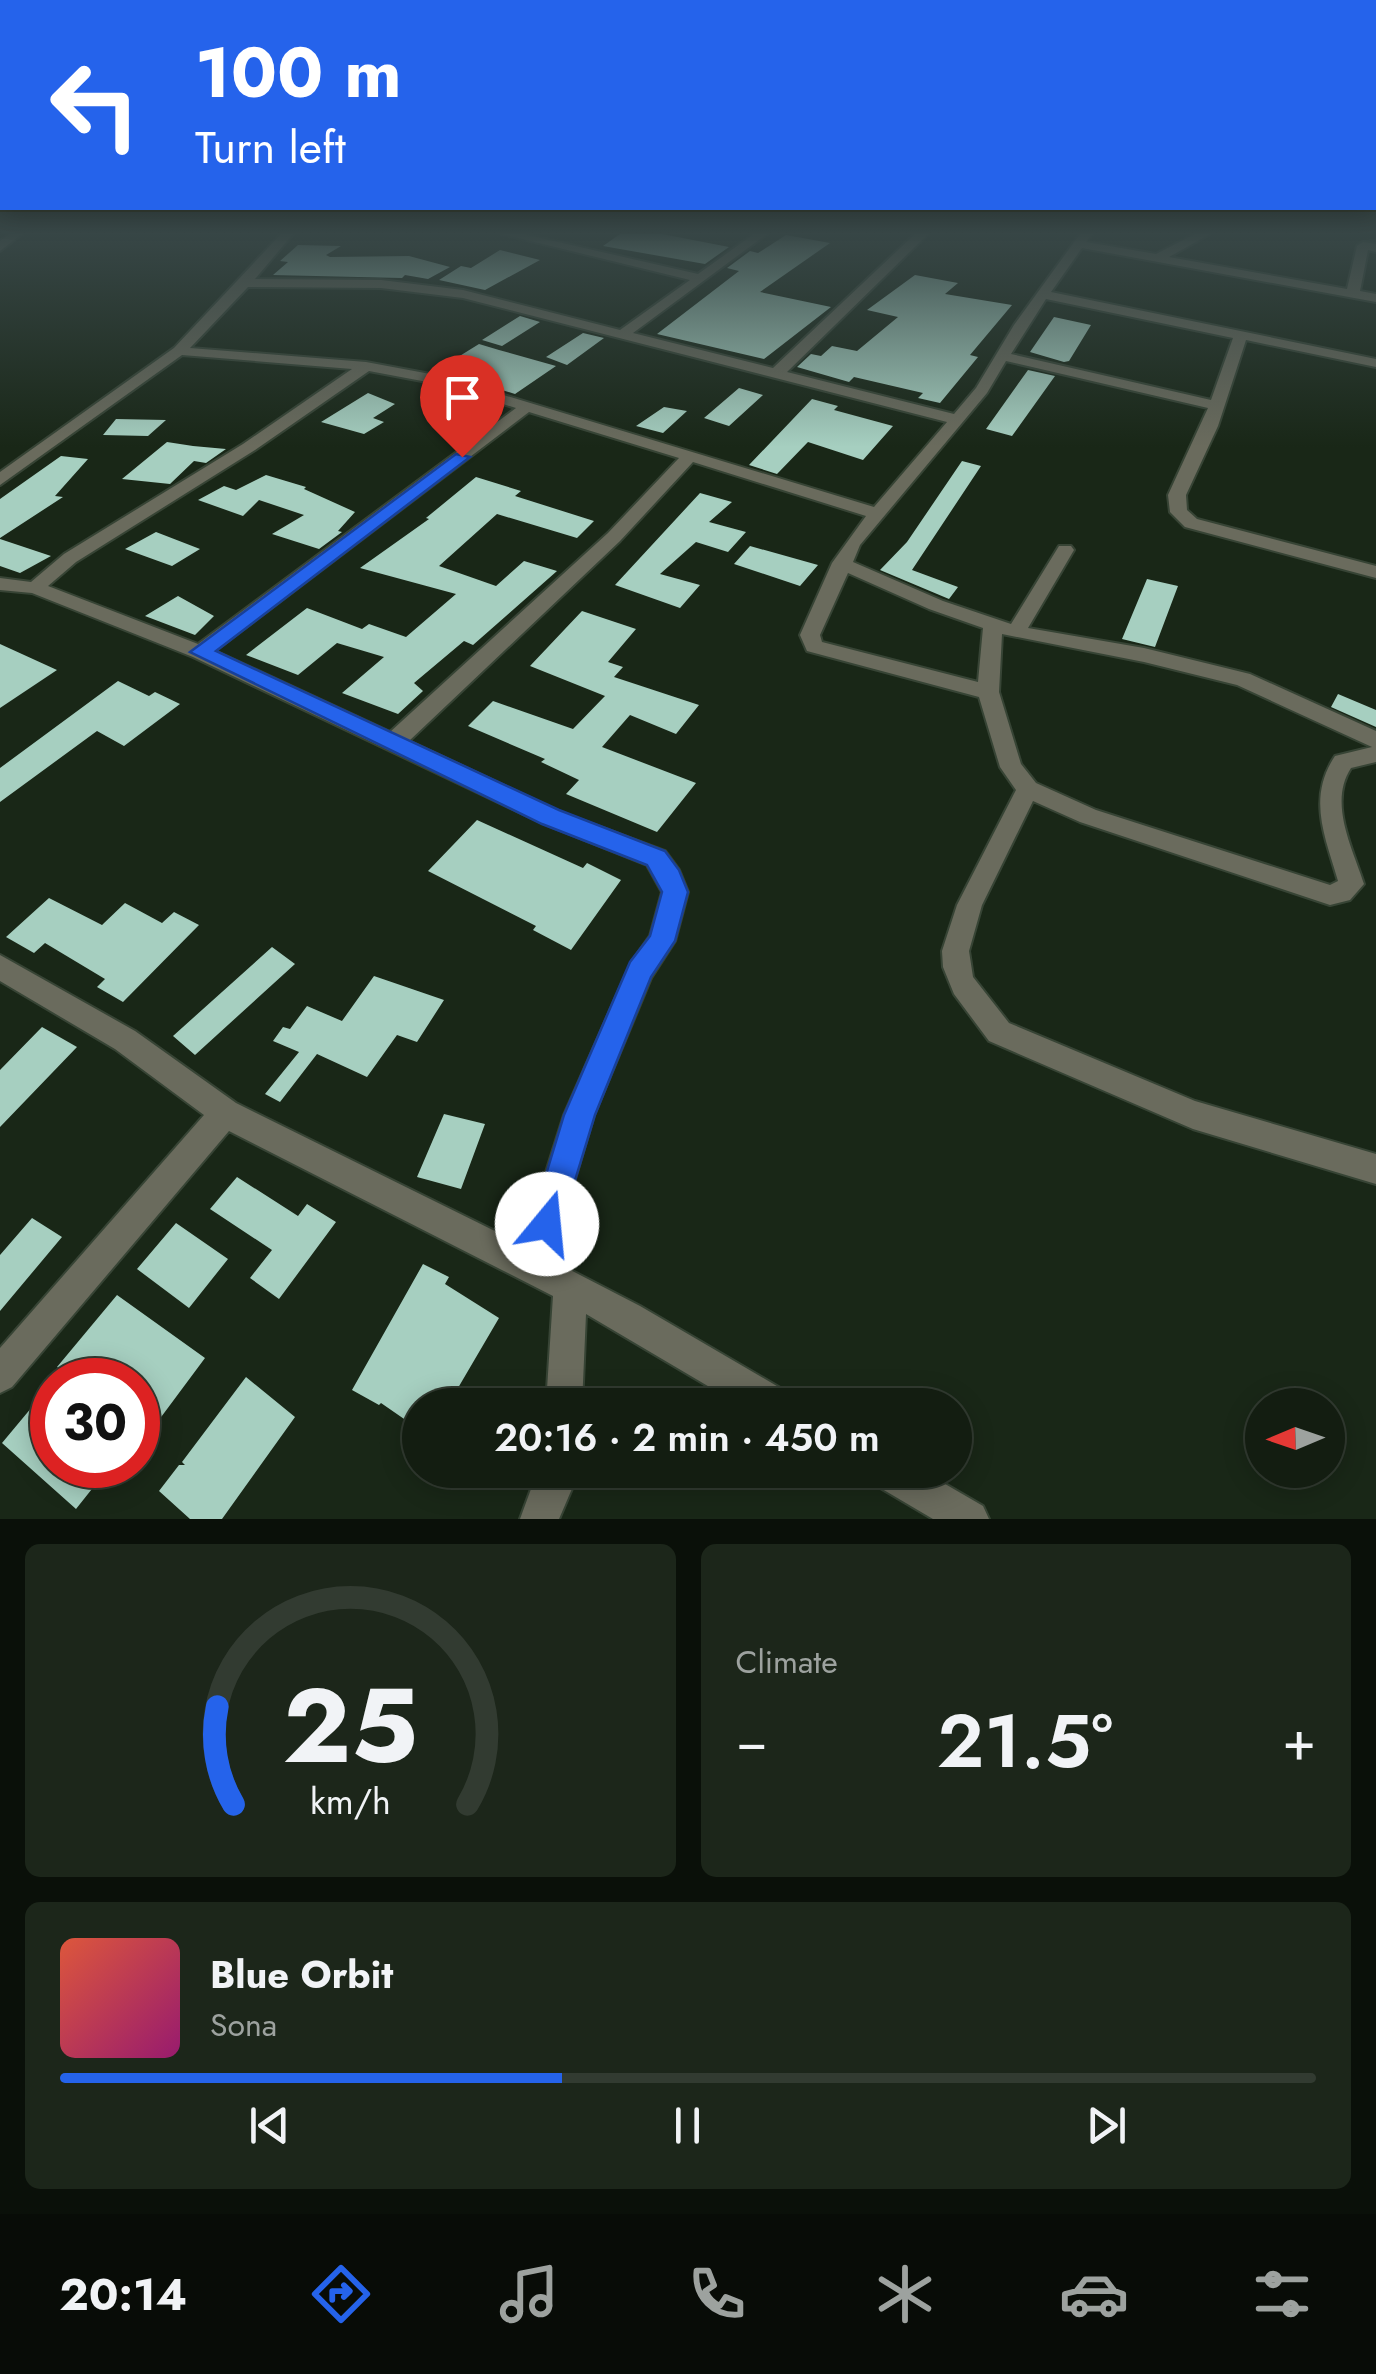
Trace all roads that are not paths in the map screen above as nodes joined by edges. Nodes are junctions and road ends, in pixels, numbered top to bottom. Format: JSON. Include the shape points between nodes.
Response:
{"nodes":[{"id":1,"x":224,"y":305,"type":"edge"},
{"id":2,"x":507,"y":305,"type":"edge"},
{"id":3,"x":663,"y":305,"type":"edge"},
{"id":4,"x":848,"y":305,"type":"edge"},
{"id":5,"x":1038,"y":305,"type":"edge"},
{"id":6,"x":1093,"y":305,"type":"edge"},
{"id":7,"x":623,"y":334,"type":"junction"},
{"id":8,"x":1241,"y":335,"type":"junction"},
{"id":9,"x":180,"y":351,"type":"junction"},
{"id":10,"x":1002,"y":356,"type":"junction"},
{"id":11,"x":1376,"y":364,"type":"edge"},
{"id":12,"x":366,"y":366,"type":"junction"},
{"id":13,"x":776,"y":374,"type":"junction"},
{"id":14,"x":1214,"y":404,"type":"junction"},
{"id":15,"x":525,"y":408,"type":"junction"},
{"id":16,"x":956,"y":419,"type":"junction"},
{"id":17,"x":690,"y":456,"type":"junction"},
{"id":18,"x":0,"y":480,"type":"edge"},
{"id":19,"x":878,"y":514,"type":"junction"},
{"id":20,"x":1065,"y":550,"type":"dead end"},
{"id":21,"x":840,"y":562,"type":"junction"},
{"id":22,"x":1376,"y":572,"type":"edge"},
{"id":23,"x":0,"y":584,"type":"edge"},
{"id":24,"x":35,"y":588,"type":"junction"},
{"id":25,"x":1004,"y":629,"type":"junction"},
{"id":26,"x":200,"y":652,"type":"junction"},
{"id":27,"x":988,"y":692,"type":"junction"},
{"id":28,"x":1376,"y":740,"type":"edge"},
{"id":29,"x":393,"y":742,"type":"junction"},
{"id":30,"x":1376,"y":754,"type":"edge"},
{"id":31,"x":1028,"y":789,"type":"junction"},
{"id":32,"x":0,"y":967,"type":"edge"},
{"id":33,"x":224,"y":1113,"type":"junction"},
{"id":34,"x":1376,"y":1169,"type":"edge"},
{"id":35,"x":532,"y":1270,"type":"junction"},
{"id":36,"x":570,"y":1290,"type":"junction"},
{"id":37,"x":0,"y":1376,"type":"edge"},
{"id":38,"x":565,"y":1388,"type":"edge"},
{"id":39,"x":745,"y":1388,"type":"edge"},
{"id":40,"x":554,"y":1488,"type":"edge"},
{"id":41,"x":916,"y":1488,"type":"edge"},
{"id":42,"x":539,"y":1519,"type":"edge"},
{"id":43,"x":970,"y":1519,"type":"edge"}],
"edges":[{"from":1,"to":9,"type":"street"},
{"from":2,"to":7,"type":"street"},
{"from":3,"to":7,"type":"street"},
{"from":4,"to":13,"type":"street"},
{"from":5,"to":10,"type":"street"},
{"from":6,"to":8,"type":"street"},
{"from":7,"to":13,"type":"street"},
{"from":8,"to":11,"type":"street"},
{"from":8,"to":14,"type":"street"},
{"from":9,"to":12,"type":"street"},
{"from":9,"to":18,"type":"street"},
{"from":10,"to":14,"type":"street"},
{"from":10,"to":16,"type":"street"},
{"from":12,"to":15,"type":"street","via":[[442,380]]},
{"from":12,"to":24,"type":"street","via":[[70,558]]},
{"from":13,"to":16,"type":"street"},
{"from":14,"to":22,"type":"street","via":[[1177,495],[1178,512]]},
{"from":15,"to":17,"type":"street"},
{"from":15,"to":26,"type":"street"},
{"from":16,"to":19,"type":"street"},
{"from":17,"to":19,"type":"street"},
{"from":17,"to":29,"type":"street","via":[[614,537]]},
{"from":19,"to":21,"type":"street"},
{"from":20,"to":25,"type":"street"},
{"from":21,"to":25,"type":"street"},
{"from":21,"to":27,"type":"street","via":[[810,635],[814,646]]},
{"from":23,"to":24,"type":"street"},
{"from":24,"to":26,"type":"street"},
{"from":25,"to":27,"type":"street"},
{"from":25,"to":28,"type":"street","via":[[1244,680]]},
{"from":26,"to":29,"type":"street"},
{"from":27,"to":31,"type":"street","via":[[1011,767]]},
{"from":29,"to":35,"type":"street","via":[[550,817],[656,858],[675,892],[662,941],[640,971],[580,1115]]},
{"from":30,"to":31,"type":"street","via":[[1337,769],[1330,814],[1351,884],[1330,895],[1088,816]]},
{"from":31,"to":34,"type":"street","via":[[958,928],[956,966],[979,1011],[999,1032],[1193,1115]]},
{"from":32,"to":33,"type":"street","via":[[124,1040]]},
{"from":33,"to":35,"type":"street"},
{"from":33,"to":37,"type":"street"},
{"from":35,"to":36,"type":"street"},
{"from":36,"to":38,"type":"street"},
{"from":36,"to":39,"type":"street"},
{"from":40,"to":42,"type":"street"},
{"from":41,"to":43,"type":"street"}]}
